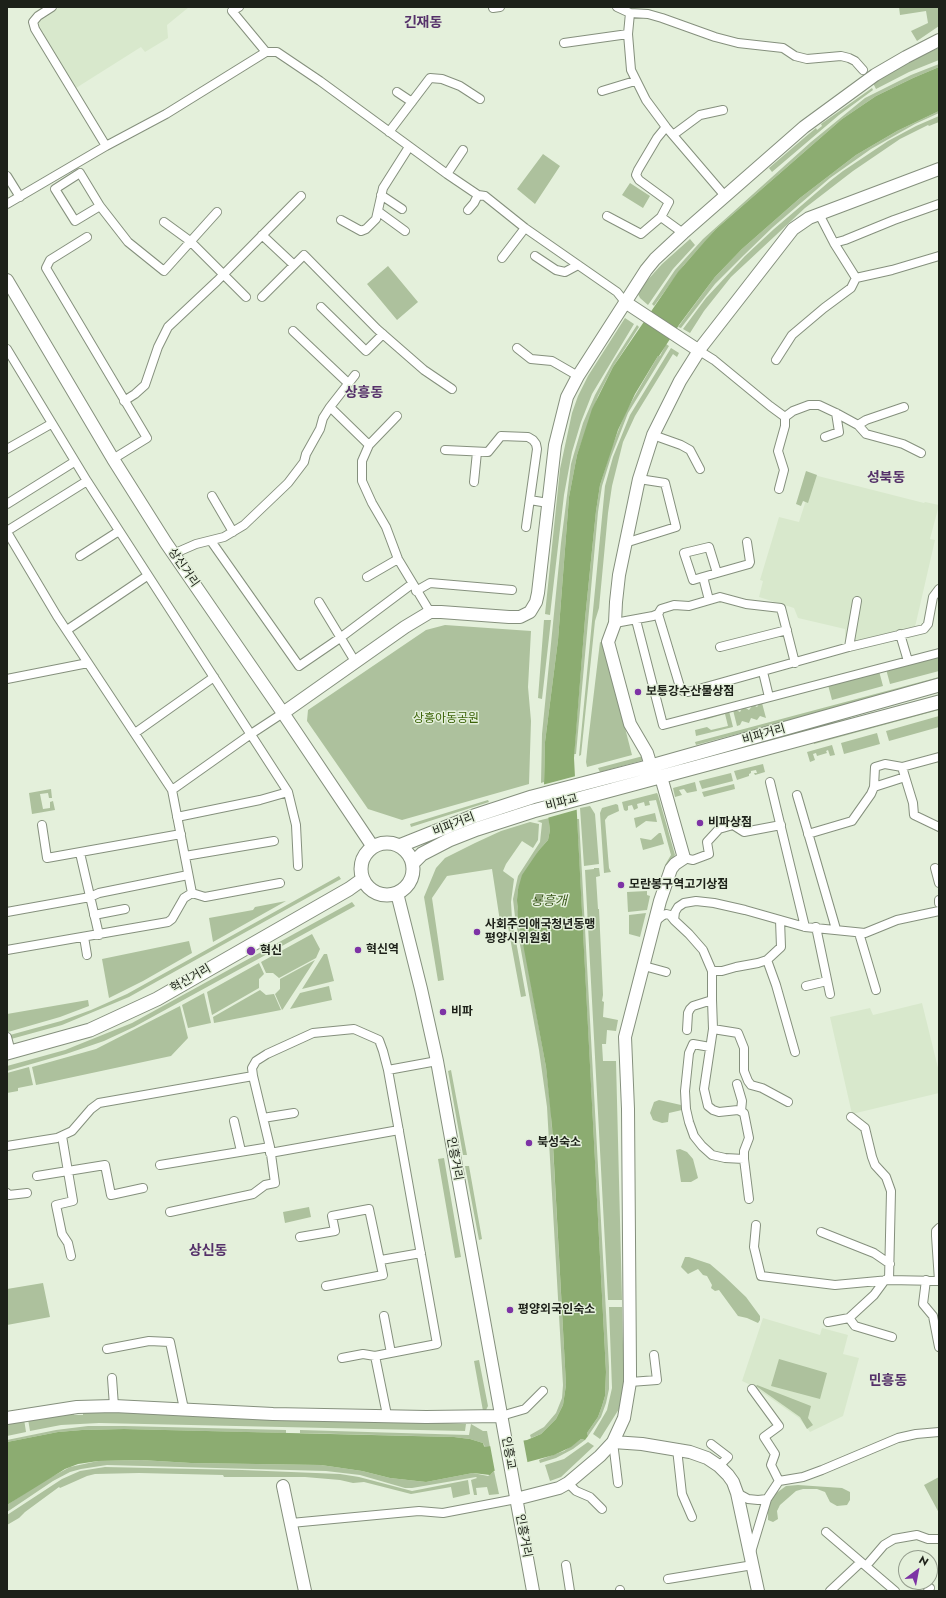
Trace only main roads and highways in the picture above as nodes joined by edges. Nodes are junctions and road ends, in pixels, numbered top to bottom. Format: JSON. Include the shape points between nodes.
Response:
{"nodes":[{"id":1,"x":939,"y":685,"type":"edge"},
{"id":2,"x":939,"y":702,"type":"edge"},
{"id":3,"x":588,"y":783,"type":"joint"},
{"id":4,"x":590,"y":796,"type":"joint"},
{"id":5,"x":532,"y":797,"type":"joint"},
{"id":6,"x":533,"y":811,"type":"joint"},
{"id":7,"x":399,"y":846,"type":"junction"},
{"id":8,"x":413,"y":863,"type":"junction"},
{"id":9,"x":363,"y":879,"type":"junction"},
{"id":10,"x":9,"y":1053,"type":"edge"}],
"edges":[{"from":1,"to":3,"type":"main road","name":"비파거리"},
{"from":2,"to":4,"type":"main road","name":"비파거리"},
{"from":3,"to":5,"type":"main road","name":"비파교"},
{"from":4,"to":6,"type":"main road","name":"비파교"},
{"from":5,"to":7,"type":"main road","name":"비파거리","via":[[474,816]]},
{"from":6,"to":8,"type":"main road","name":"비파거리","via":[[449,840],[422,854]]},
{"from":7,"to":8,"type":"main road","via":[[406,851]]},
{"from":7,"to":9,"type":"main road","via":[[385,843],[373,847],[366,853],[362,861]]},
{"from":8,"to":9,"type":"main road","via":[[412,877],[408,885],[397,893],[383,895],[374,892]]},
{"from":9,"to":10,"type":"main road","name":"혁신거리","via":[[157,999],[90,1030]]}]}
